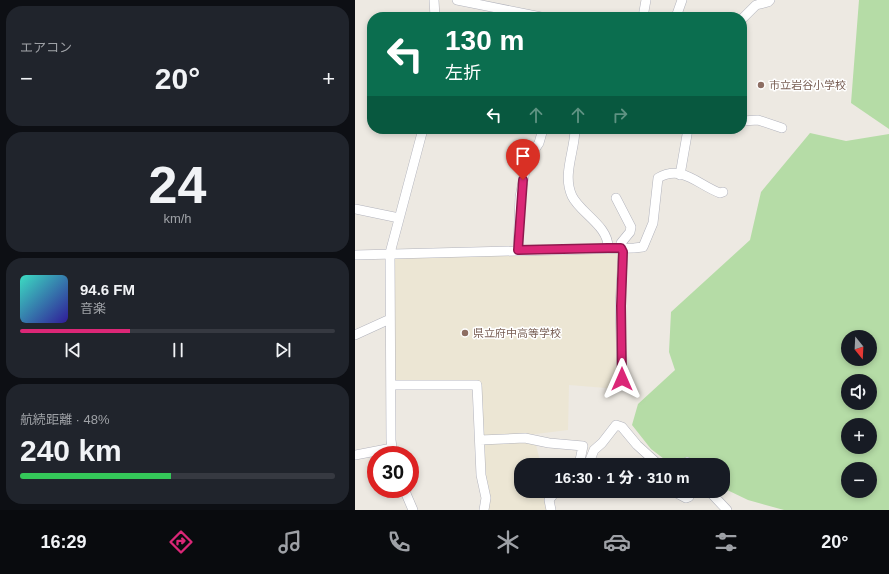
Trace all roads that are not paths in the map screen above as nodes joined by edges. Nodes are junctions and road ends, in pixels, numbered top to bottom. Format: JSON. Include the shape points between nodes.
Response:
{"nodes":[{"id":1,"x":434,"y":0,"type":"edge"},
{"id":2,"x":457,"y":0,"type":"edge"},
{"id":3,"x":646,"y":0,"type":"edge"},
{"id":4,"x":682,"y":0,"type":"edge"},
{"id":5,"x":770,"y":0,"type":"edge"},
{"id":6,"x":435,"y":12,"type":"edge"},
{"id":7,"x":516,"y":12,"type":"edge"},
{"id":8,"x":644,"y":12,"type":"edge"},
{"id":9,"x":678,"y":12,"type":"edge"},
{"id":10,"x":747,"y":14,"type":"edge"},
{"id":11,"x":747,"y":121,"type":"edge"},
{"id":12,"x":782,"y":128,"type":"dead end"},
{"id":13,"x":422,"y":134,"type":"edge"},
{"id":14,"x":542,"y":134,"type":"edge"},
{"id":15,"x":575,"y":134,"type":"edge"},
{"id":16,"x":687,"y":134,"type":"edge"},
{"id":17,"x":680,"y":175,"type":"junction"},
{"id":18,"x":723,"y":192,"type":"dead end"},
{"id":19,"x":616,"y":198,"type":"dead end"},
{"id":20,"x":355,"y":209,"type":"edge"},
{"id":21,"x":399,"y":218,"type":"junction"},
{"id":22,"x":608,"y":248,"type":"junction"},
{"id":23,"x":621,"y":248,"type":"junction"},
{"id":24,"x":518,"y":250,"type":"junction"},
{"id":25,"x":390,"y":253,"type":"junction"},
{"id":26,"x":355,"y":255,"type":"edge"},
{"id":27,"x":390,"y":319,"type":"junction"},
{"id":28,"x":355,"y":335,"type":"edge"},
{"id":29,"x":622,"y":379,"type":"dead end"},
{"id":30,"x":391,"y":386,"type":"junction"},
{"id":31,"x":480,"y":440,"type":"junction"},
{"id":32,"x":392,"y":446,"type":"edge"},
{"id":33,"x":583,"y":446,"type":"junction"},
{"id":34,"x":594,"y":450,"type":"junction"},
{"id":35,"x":367,"y":454,"type":"edge"},
{"id":36,"x":355,"y":455,"type":"edge"},
{"id":37,"x":580,"y":458,"type":"edge"},
{"id":38,"x":591,"y":458,"type":"edge"},
{"id":39,"x":651,"y":458,"type":"edge"},
{"id":40,"x":408,"y":498,"type":"edge"},
{"id":41,"x":551,"y":498,"type":"edge"},
{"id":42,"x":716,"y":498,"type":"edge"},
{"id":43,"x":413,"y":510,"type":"edge"},
{"id":44,"x":484,"y":510,"type":"edge"},
{"id":45,"x":551,"y":510,"type":"edge"},
{"id":46,"x":727,"y":510,"type":"edge"}],
"edges":[{"from":1,"to":6,"type":"street"},
{"from":2,"to":7,"type":"street"},
{"from":3,"to":8,"type":"street"},
{"from":4,"to":9,"type":"street"},
{"from":5,"to":10,"type":"street","via":[[756,5]]},
{"from":11,"to":12,"type":"street","via":[[758,120]]},
{"from":13,"to":21,"type":"street"},
{"from":14,"to":24,"type":"street","via":[[539,143],[527,161],[520,198]]},
{"from":15,"to":22,"type":"street","via":[[568,172],[572,196],[604,233]]},
{"from":16,"to":17,"type":"street"},
{"from":17,"to":18,"type":"street","via":[[687,174],[710,189]]},
{"from":17,"to":23,"type":"street","via":[[664,174],[658,178],[653,223],[643,246]]},
{"from":19,"to":23,"type":"street","via":[[631,227],[621,243]]},
{"from":20,"to":21,"type":"street"},
{"from":21,"to":25,"type":"street"},
{"from":22,"to":23,"type":"street"},
{"from":22,"to":24,"type":"street"},
{"from":23,"to":29,"type":"street"},
{"from":24,"to":25,"type":"street"},
{"from":25,"to":26,"type":"street"},
{"from":25,"to":27,"type":"street"},
{"from":27,"to":28,"type":"street"},
{"from":27,"to":30,"type":"street"},
{"from":30,"to":31,"type":"street","via":[[477,385]]},
{"from":30,"to":32,"type":"street"},
{"from":31,"to":33,"type":"street","via":[[525,438]]},
{"from":31,"to":44,"type":"street","via":[[481,475],[486,498]]},
{"from":33,"to":34,"type":"street"},
{"from":33,"to":37,"type":"street"},
{"from":34,"to":38,"type":"street"},
{"from":34,"to":39,"type":"street","via":[[602,444],[616,425],[622,426]]},
{"from":35,"to":36,"type":"street"},
{"from":40,"to":43,"type":"street"},
{"from":41,"to":45,"type":"street"},
{"from":42,"to":46,"type":"street"}]}
